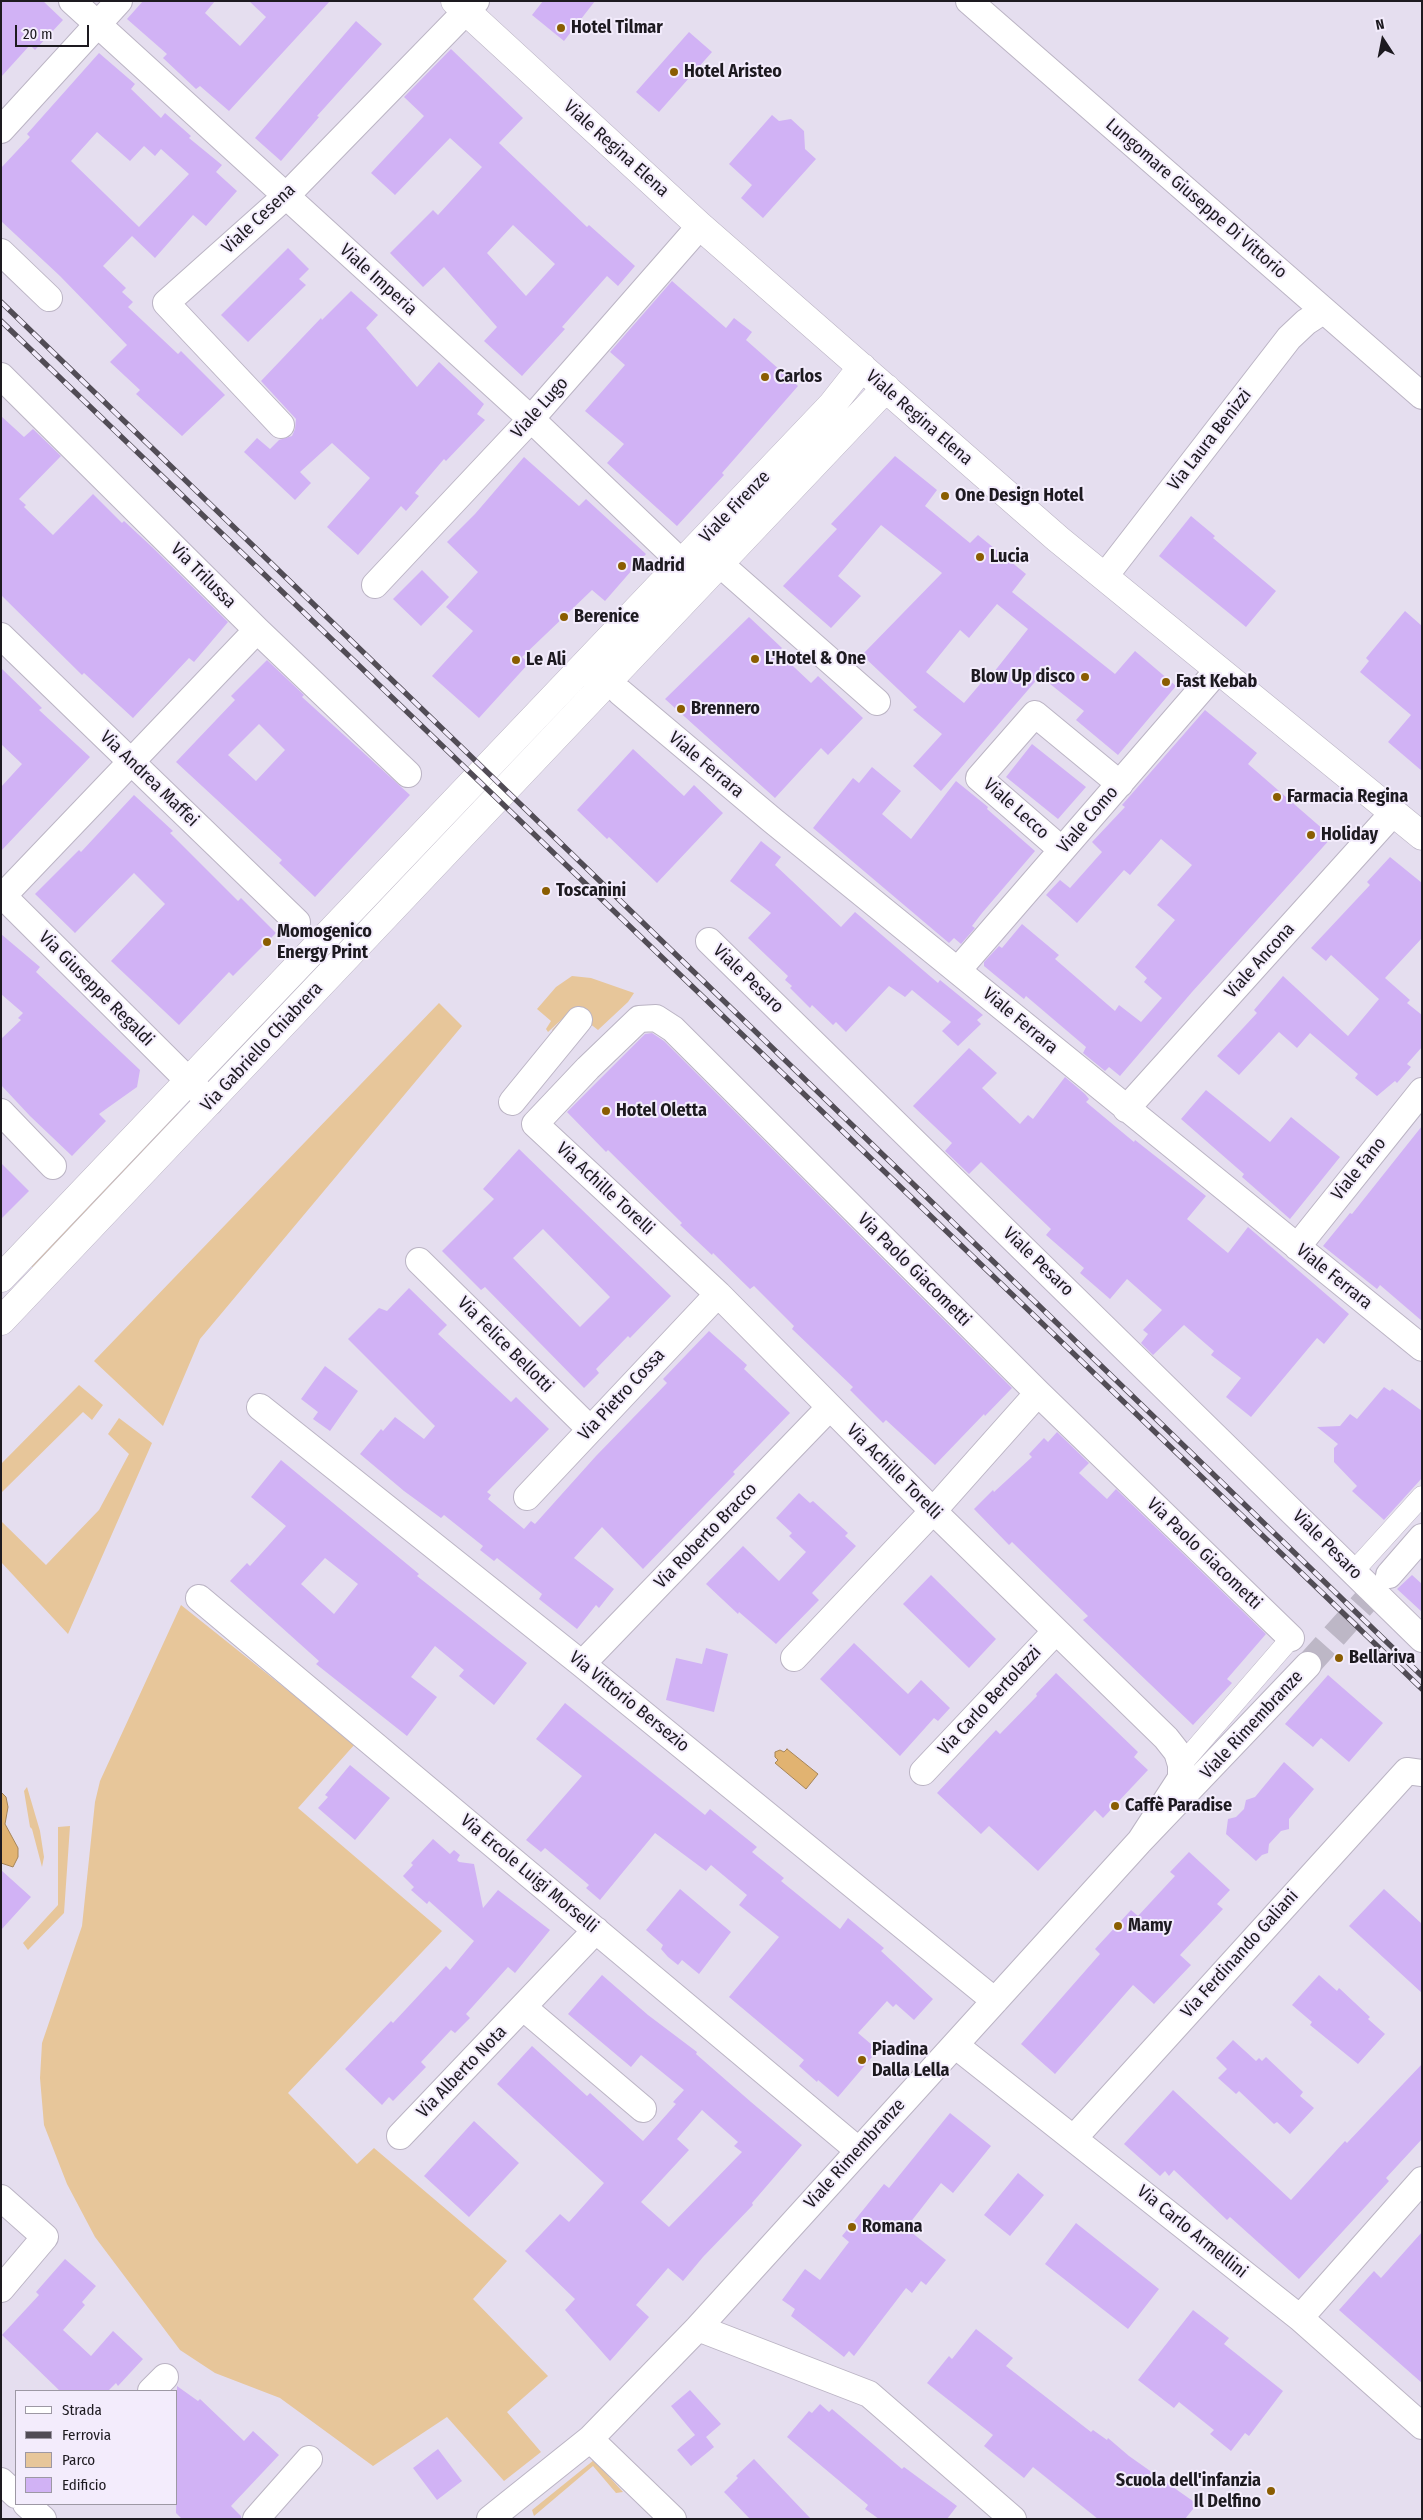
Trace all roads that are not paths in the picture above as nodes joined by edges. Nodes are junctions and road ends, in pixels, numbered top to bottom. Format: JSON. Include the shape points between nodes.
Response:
{"nodes":[{"id":1,"x":72,"y":1,"type":"edge"},
{"id":2,"x":119,"y":1,"type":"edge"},
{"id":3,"x":969,"y":1,"type":"edge"},
{"id":4,"x":466,"y":5,"type":"edge"},
{"id":5,"x":98,"y":25,"type":"junction"},
{"id":6,"x":1,"y":130,"type":"edge"},
{"id":7,"x":286,"y":196,"type":"junction"},
{"id":8,"x":700,"y":226,"type":"junction"},
{"id":9,"x":1,"y":252,"type":"edge"},
{"id":10,"x":49,"y":298,"type":"dead end"},
{"id":11,"x":1323,"y":311,"type":"junction"},
{"id":12,"x":862,"y":367,"type":"junction"},
{"id":13,"x":1,"y":376,"type":"edge"},
{"id":14,"x":886,"y":388,"type":"junction"},
{"id":15,"x":1422,"y":396,"type":"edge"},
{"id":16,"x":531,"y":419,"type":"junction"},
{"id":17,"x":281,"y":424,"type":"dead end"},
{"id":18,"x":682,"y":562,"type":"junction"},
{"id":19,"x":720,"y":564,"type":"junction"},
{"id":20,"x":1105,"y":576,"type":"junction"},
{"id":21,"x":375,"y":585,"type":"dead end"},
{"id":22,"x":257,"y":630,"type":"junction"},
{"id":23,"x":1,"y":636,"type":"edge"},
{"id":24,"x":1218,"y":670,"type":"junction"},
{"id":25,"x":620,"y":692,"type":"dead end"},
{"id":26,"x":877,"y":702,"type":"dead end"},
{"id":27,"x":501,"y":753,"type":"joint"},
{"id":28,"x":131,"y":762,"type":"junction"},
{"id":29,"x":522,"y":773,"type":"joint"},
{"id":30,"x":408,"y":774,"type":"dead end"},
{"id":31,"x":1120,"y":784,"type":"junction"},
{"id":32,"x":1393,"y":813,"type":"junction"},
{"id":33,"x":1422,"y":836,"type":"edge"},
{"id":34,"x":1062,"y":850,"type":"junction"},
{"id":35,"x":2,"y":896,"type":"edge"},
{"id":36,"x":296,"y":922,"type":"dead end"},
{"id":37,"x":709,"y":940,"type":"dead end"},
{"id":38,"x":958,"y":970,"type":"junction"},
{"id":39,"x":579,"y":1020,"type":"dead end"},
{"id":40,"x":559,"y":1042,"type":"junction"},
{"id":41,"x":588,"y":1068,"type":"junction"},
{"id":42,"x":189,"y":1082,"type":"junction"},
{"id":43,"x":1420,"y":1099,"type":"edge"},
{"id":44,"x":210,"y":1102,"type":"junction"},
{"id":45,"x":512,"y":1102,"type":"dead end"},
{"id":46,"x":1126,"y":1109,"type":"junction"},
{"id":47,"x":1,"y":1112,"type":"edge"},
{"id":48,"x":535,"y":1124,"type":"joint"},
{"id":49,"x":53,"y":1166,"type":"dead end"},
{"id":50,"x":1297,"y":1247,"type":"junction"},
{"id":51,"x":419,"y":1261,"type":"dead end"},
{"id":52,"x":1,"y":1278,"type":"edge"},
{"id":53,"x":718,"y":1294,"type":"junction"},
{"id":54,"x":1,"y":1321,"type":"edge"},
{"id":55,"x":1422,"y":1348,"type":"edge"},
{"id":56,"x":1038,"y":1393,"type":"junction"},
{"id":57,"x":260,"y":1407,"type":"dead end"},
{"id":58,"x":830,"y":1407,"type":"junction"},
{"id":59,"x":590,"y":1430,"type":"junction"},
{"id":60,"x":1422,"y":1496,"type":"edge"},
{"id":61,"x":527,"y":1497,"type":"dead end"},
{"id":62,"x":933,"y":1511,"type":"junction"},
{"id":63,"x":1422,"y":1537,"type":"edge"},
{"id":64,"x":1422,"y":1549,"type":"edge"},
{"id":65,"x":1372,"y":1582,"type":"junction"},
{"id":66,"x":199,"y":1598,"type":"dead end"},
{"id":67,"x":1056,"y":1630,"type":"junction"},
{"id":68,"x":1291,"y":1638,"type":"joint"},
{"id":69,"x":1422,"y":1639,"type":"edge"},
{"id":70,"x":794,"y":1658,"type":"dead end"},
{"id":71,"x":582,"y":1664,"type":"junction"},
{"id":72,"x":1308,"y":1665,"type":"tunnel mouth"},
{"id":73,"x":1181,"y":1765,"type":"junction"},
{"id":74,"x":923,"y":1772,"type":"dead end"},
{"id":75,"x":1414,"y":1772,"type":"edge"},
{"id":76,"x":1140,"y":1841,"type":"junction"},
{"id":77,"x":596,"y":1930,"type":"junction"},
{"id":78,"x":995,"y":2001,"type":"junction"},
{"id":79,"x":524,"y":2008,"type":"junction"},
{"id":80,"x":955,"y":2045,"type":"junction"},
{"id":81,"x":643,"y":2109,"type":"dead end"},
{"id":82,"x":400,"y":2136,"type":"dead end"},
{"id":83,"x":1074,"y":2138,"type":"junction"},
{"id":84,"x":858,"y":2150,"type":"junction"},
{"id":85,"x":1422,"y":2180,"type":"edge"},
{"id":86,"x":1,"y":2198,"type":"edge"},
{"id":87,"x":1,"y":2289,"type":"edge"},
{"id":88,"x":1300,"y":2318,"type":"junction"},
{"id":89,"x":698,"y":2328,"type":"junction"},
{"id":90,"x":1422,"y":2426,"type":"edge"},
{"id":91,"x":590,"y":2439,"type":"junction"},
{"id":92,"x":309,"y":2459,"type":"dead end"},
{"id":93,"x":1,"y":2481,"type":"edge"},
{"id":94,"x":15,"y":2494,"type":"edge"},
{"id":95,"x":997,"y":2514,"type":"edge"},
{"id":96,"x":256,"y":2519,"type":"edge"},
{"id":97,"x":490,"y":2519,"type":"edge"},
{"id":98,"x":673,"y":2519,"type":"edge"}],
"edges":[{"from":1,"to":5,"type":"street","name":"Viale Imperia"},
{"from":2,"to":5,"type":"street"},
{"from":3,"to":11,"type":"street","name":"Lungomare Giuseppe Di Vittorio"},
{"from":4,"to":7,"type":"street","name":"Viale Cesena"},
{"from":4,"to":8,"type":"street","name":"Viale Regina Elena"},
{"from":5,"to":6,"type":"street"},
{"from":5,"to":7,"type":"street","name":"Viale Imperia"},
{"from":7,"to":16,"type":"street","name":"Viale Imperia"},
{"from":7,"to":17,"type":"street","name":"Viale Cesena","via":[[166,303]]},
{"from":8,"to":12,"type":"street","name":"Viale Regina Elena"},
{"from":8,"to":16,"type":"street","name":"Viale Lugo"},
{"from":9,"to":10,"type":"street"},
{"from":11,"to":15,"type":"street","name":"Lungomare Giuseppe Di Vittorio"},
{"from":11,"to":20,"type":"street","name":"Via Laura Benizzi","via":[[1290,336]]},
{"from":12,"to":14,"type":"street","name":"Viale Regina Elena"},
{"from":12,"to":18,"type":"street","name":"Viale Firenze","via":[[832,404]]},
{"from":13,"to":22,"type":"street","name":"Via Trilussa"},
{"from":14,"to":19,"type":"street","name":"Viale Firenze"},
{"from":14,"to":20,"type":"street","name":"Viale Regina Elena","via":[[1058,539]]},
{"from":16,"to":18,"type":"street","name":"Viale Imperia"},
{"from":16,"to":21,"type":"street","name":"Viale Lugo"},
{"from":18,"to":19,"type":"street"},
{"from":18,"to":27,"type":"street","name":"Viale Firenze"},
{"from":19,"to":26,"type":"street","name":"Viale Firenze"},
{"from":19,"to":29,"type":"street","name":"Viale Firenze"},
{"from":20,"to":24,"type":"street","name":"Viale Regina Elena"},
{"from":22,"to":28,"type":"street"},
{"from":22,"to":30,"type":"street","name":"Via Trilussa"},
{"from":23,"to":28,"type":"street","name":"Via Andrea Maffei"},
{"from":24,"to":31,"type":"street","name":"Viale Como"},
{"from":24,"to":32,"type":"street","name":"Viale Regina Elena"},
{"from":25,"to":38,"type":"street","name":"Viale Ferrara"},
{"from":27,"to":42,"type":"street","name":"Via Gabriello Chiabrera"},
{"from":28,"to":35,"type":"street"},
{"from":28,"to":36,"type":"street","name":"Via Andrea Maffei"},
{"from":29,"to":44,"type":"street","name":"Via Gabriello Chiabrera"},
{"from":31,"to":34,"type":"street","name":"Viale Como"},
{"from":31,"to":34,"type":"street","name":"Viale Lecco","via":[[1034,714],[979,778]]},
{"from":32,"to":33,"type":"street","name":"Viale Regina Elena"},
{"from":32,"to":46,"type":"street","name":"Viale Ancona"},
{"from":34,"to":38,"type":"street","name":"Viale Como"},
{"from":35,"to":42,"type":"street","name":"Via Giuseppe Regaldi"},
{"from":37,"to":65,"type":"street","name":"Viale Pesaro"},
{"from":38,"to":46,"type":"street","name":"Viale Ferrara"},
{"from":39,"to":40,"type":"street"},
{"from":40,"to":41,"type":"street"},
{"from":40,"to":45,"type":"street"},
{"from":41,"to":48,"type":"street","name":"Via Paolo Giacometti"},
{"from":41,"to":56,"type":"street","name":"Via Paolo Giacometti","via":[[639,1019],[656,1018],[672,1029]]},
{"from":42,"to":44,"type":"street","name":"Via Giuseppe Regaldi"},
{"from":42,"to":52,"type":"street","name":"Via Gabriello Chiabrera"},
{"from":43,"to":50,"type":"street","name":"Viale Fano"},
{"from":44,"to":54,"type":"street","name":"Via Gabriello Chiabrera"},
{"from":46,"to":50,"type":"street","name":"Viale Ferrara"},
{"from":47,"to":49,"type":"street"},
{"from":48,"to":53,"type":"street","name":"Via Achille Torelli"},
{"from":50,"to":55,"type":"street","name":"Viale Ferrara"},
{"from":51,"to":59,"type":"street","name":"Via Felice Bellotti"},
{"from":53,"to":58,"type":"street","name":"Via Achille Torelli"},
{"from":53,"to":59,"type":"street","name":"Via Pietro Cossa"},
{"from":56,"to":62,"type":"street"},
{"from":56,"to":68,"type":"street","name":"Via Paolo Giacometti"},
{"from":57,"to":71,"type":"street","name":"Via Vittorio Bersezio"},
{"from":58,"to":62,"type":"street","name":"Via Achille Torelli"},
{"from":58,"to":71,"type":"street","name":"Via Roberto Bracco"},
{"from":59,"to":61,"type":"street","name":"Via Pietro Cossa"},
{"from":60,"to":65,"type":"street"},
{"from":62,"to":67,"type":"street","name":"Via Achille Torelli"},
{"from":62,"to":70,"type":"street"},
{"from":63,"to":65,"type":"street"},
{"from":64,"to":65,"type":"street"},
{"from":65,"to":69,"type":"street","name":"Viale Pesaro"},
{"from":66,"to":77,"type":"street","name":"Via Ercole Luigi Morselli"},
{"from":67,"to":73,"type":"street","name":"Via Achille Torelli","via":[[1166,1738],[1177,1752]]},
{"from":67,"to":74,"type":"street","name":"Via Carlo Bertolazzi"},
{"from":68,"to":73,"type":"street"},
{"from":71,"to":78,"type":"street","name":"Via Vittorio Bersezio"},
{"from":72,"to":76,"type":"street","name":"Viale Rimembranze"},
{"from":73,"to":76,"type":"street","via":[[1181,1778]]},
{"from":75,"to":83,"type":"street","name":"Via Ferdinando Galiani"},
{"from":76,"to":78,"type":"street","name":"Viale Rimembranze"},
{"from":77,"to":79,"type":"street","name":"Via Alberto Nota"},
{"from":77,"to":84,"type":"street","name":"Via Ercole Luigi Morselli"},
{"from":78,"to":80,"type":"street","name":"Viale Rimembranze"},
{"from":79,"to":81,"type":"street"},
{"from":79,"to":82,"type":"street","name":"Via Alberto Nota"},
{"from":80,"to":83,"type":"street","name":"Via Carlo Armellini"},
{"from":80,"to":84,"type":"street","name":"Viale Rimembranze"},
{"from":83,"to":88,"type":"street","name":"Via Carlo Armellini"},
{"from":84,"to":89,"type":"street","name":"Viale Rimembranze"},
{"from":85,"to":88,"type":"street"},
{"from":86,"to":87,"type":"street","via":[[45,2238]]},
{"from":88,"to":90,"type":"street","name":"Via Carlo Armellini"},
{"from":89,"to":91,"type":"street","name":"Viale Rimembranze"},
{"from":89,"to":95,"type":"street","via":[[869,2394]]},
{"from":91,"to":97,"type":"street","name":"Viale Rimembranze"},
{"from":91,"to":98,"type":"street"},
{"from":92,"to":96,"type":"street"},
{"from":93,"to":94,"type":"street"}]}
